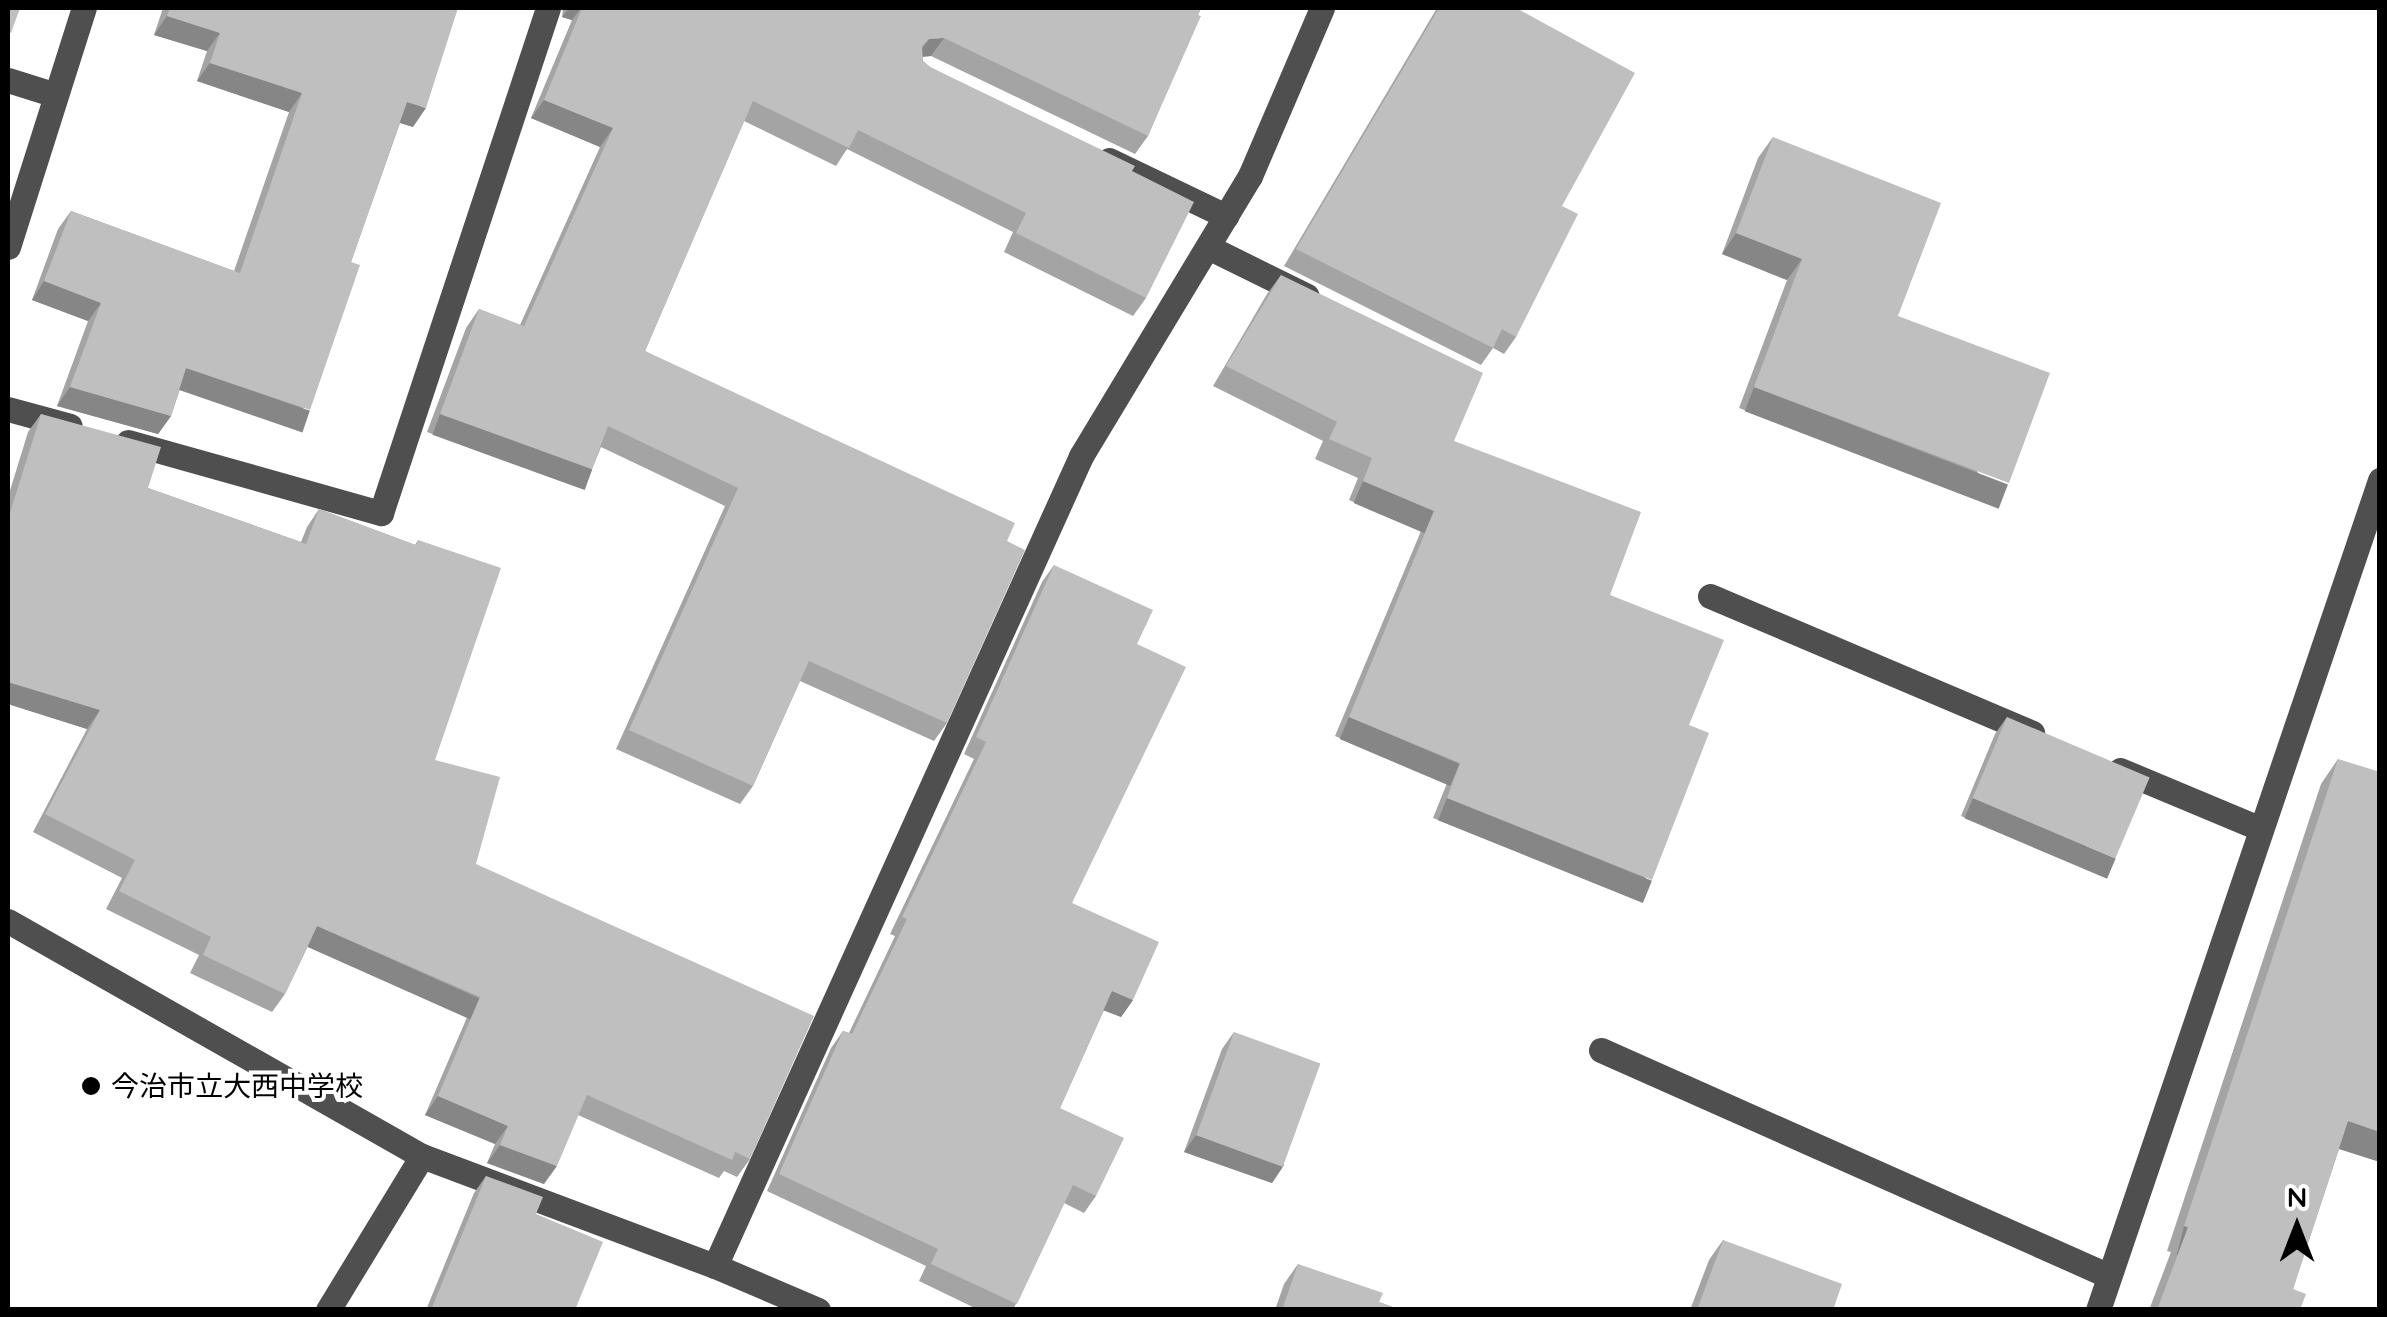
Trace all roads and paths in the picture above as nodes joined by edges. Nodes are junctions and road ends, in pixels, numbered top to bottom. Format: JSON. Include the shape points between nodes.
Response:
{"nodes":[{"id":1,"x":84,"y":8,"type":"edge"},
{"id":2,"x":548,"y":8,"type":"edge"},
{"id":3,"x":1322,"y":8,"type":"edge"},
{"id":4,"x":8,"y":80,"type":"edge"},
{"id":5,"x":56,"y":95,"type":"junction"},
{"id":6,"x":1084,"y":148,"type":"edge"},
{"id":7,"x":1226,"y":216,"type":"junction"},
{"id":8,"x":8,"y":247,"type":"edge"},
{"id":9,"x":1208,"y":247,"type":"junction"},
{"id":10,"x":1331,"y":307,"type":"edge"},
{"id":11,"x":8,"y":409,"type":"edge"},
{"id":12,"x":2380,"y":480,"type":"edge"},
{"id":13,"x":1710,"y":596,"type":"dead end"},
{"id":14,"x":2059,"y":744,"type":"edge"},
{"id":15,"x":2096,"y":760,"type":"edge"},
{"id":16,"x":2261,"y":830,"type":"junction"},
{"id":17,"x":8,"y":921,"type":"edge"},
{"id":18,"x":1601,"y":1050,"type":"dead end"},
{"id":19,"x":422,"y":1156,"type":"junction"},
{"id":20,"x":715,"y":1266,"type":"junction"},
{"id":21,"x":2109,"y":1276,"type":"junction"},
{"id":22,"x":328,"y":1310,"type":"edge"},
{"id":23,"x":818,"y":1310,"type":"edge"},
{"id":24,"x":2098,"y":1310,"type":"edge"}],
"edges":[{"from":1,"to":5,"type":"street"},
{"from":2,"to":11,"type":"street","via":[[381,513]]},
{"from":3,"to":7,"type":"street","via":[[1250,176]]},
{"from":4,"to":5,"type":"street"},
{"from":5,"to":8,"type":"street"},
{"from":6,"to":7,"type":"street"},
{"from":7,"to":9,"type":"street"},
{"from":9,"to":10,"type":"street"},
{"from":9,"to":20,"type":"street","via":[[1081,456]]},
{"from":12,"to":16,"type":"street"},
{"from":13,"to":14,"type":"street"},
{"from":15,"to":16,"type":"street"},
{"from":16,"to":21,"type":"street"},
{"from":17,"to":19,"type":"street"},
{"from":18,"to":21,"type":"street"},
{"from":19,"to":20,"type":"street"},
{"from":19,"to":22,"type":"street"},
{"from":20,"to":23,"type":"street"},
{"from":21,"to":24,"type":"street"}]}
